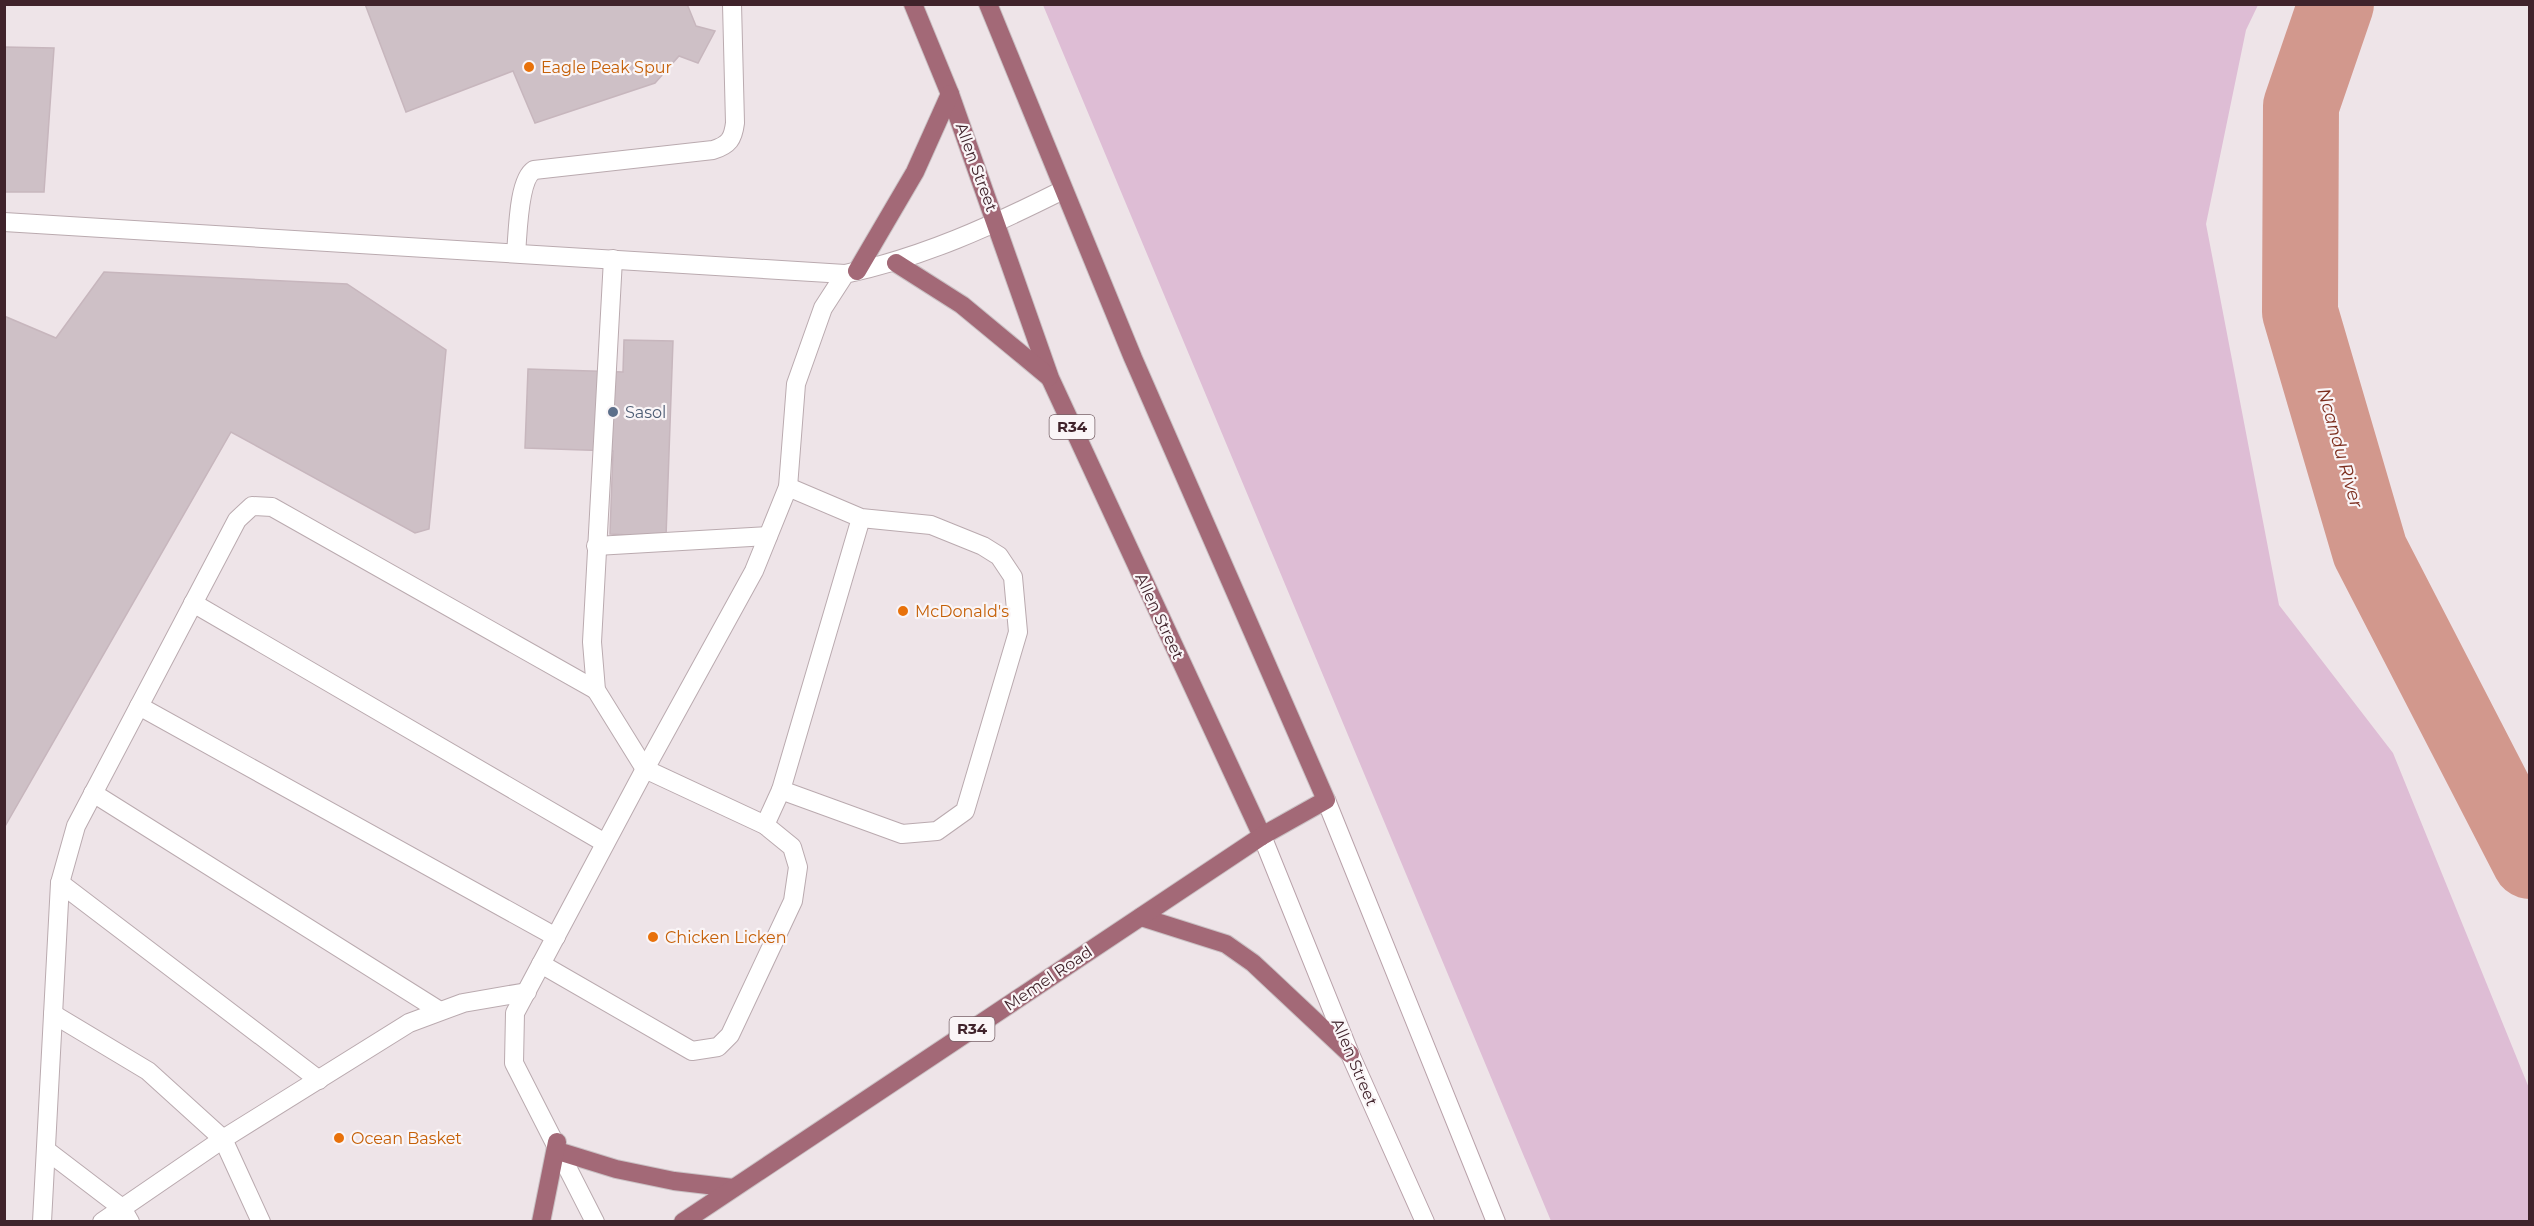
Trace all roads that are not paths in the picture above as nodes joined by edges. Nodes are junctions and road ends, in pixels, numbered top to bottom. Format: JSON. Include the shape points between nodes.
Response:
{"nodes":[{"id":1,"x":732,"y":4,"type":"edge"},
{"id":2,"x":913,"y":4,"type":"edge"},
{"id":3,"x":988,"y":4,"type":"edge"},
{"id":4,"x":950,"y":94,"type":"junction"},
{"id":5,"x":1063,"y":189,"type":"junction"},
{"id":6,"x":4,"y":222,"type":"edge"},
{"id":7,"x":997,"y":223,"type":"junction"},
{"id":8,"x":516,"y":253,"type":"junction"},
{"id":9,"x":613,"y":259,"type":"junction"},
{"id":10,"x":896,"y":263,"type":"junction"},
{"id":11,"x":851,"y":272,"type":"junction"},
{"id":12,"x":1050,"y":378,"type":"junction"},
{"id":13,"x":788,"y":488,"type":"junction"},
{"id":14,"x":861,"y":518,"type":"junction"},
{"id":15,"x":768,"y":536,"type":"junction"},
{"id":16,"x":596,"y":546,"type":"junction"},
{"id":17,"x":193,"y":603,"type":"junction"},
{"id":18,"x":596,"y":690,"type":"junction"},
{"id":19,"x":139,"y":706,"type":"junction"},
{"id":20,"x":645,"y":769,"type":"junction"},
{"id":21,"x":781,"y":790,"type":"junction"},
{"id":22,"x":93,"y":793,"type":"junction"},
{"id":23,"x":1326,"y":800,"type":"junction"},
{"id":24,"x":765,"y":825,"type":"junction"},
{"id":25,"x":1262,"y":836,"type":"junction"},
{"id":26,"x":605,"y":843,"type":"junction"},
{"id":27,"x":60,"y":883,"type":"junction"},
{"id":28,"x":1140,"y":917,"type":"junction"},
{"id":29,"x":556,"y":937,"type":"junction"},
{"id":30,"x":541,"y":964,"type":"junction"},
{"id":31,"x":527,"y":992,"type":"junction"},
{"id":32,"x":440,"y":1011,"type":"junction"},
{"id":33,"x":53,"y":1014,"type":"junction"},
{"id":34,"x":1350,"y":1054,"type":"junction"},
{"id":35,"x":319,"y":1080,"type":"junction"},
{"id":36,"x":223,"y":1139,"type":"junction"},
{"id":37,"x":559,"y":1147,"type":"junction"},
{"id":38,"x":46,"y":1149,"type":"junction"},
{"id":39,"x":733,"y":1188,"type":"junction"},
{"id":40,"x":126,"y":1214,"type":"edge"},
{"id":41,"x":42,"y":1221,"type":"edge"},
{"id":42,"x":102,"y":1221,"type":"edge"},
{"id":43,"x":261,"y":1221,"type":"edge"},
{"id":44,"x":541,"y":1221,"type":"edge"},
{"id":45,"x":595,"y":1221,"type":"edge"},
{"id":46,"x":682,"y":1221,"type":"edge"},
{"id":47,"x":1425,"y":1221,"type":"edge"},
{"id":48,"x":1496,"y":1221,"type":"edge"}],
"edges":[{"from":1,"to":8,"type":"street","via":[[733,137],[725,146],[712,150],[530,172],[523,187]]},
{"from":2,"to":4,"type":"main road","name":"Allen Street","number":"R34"},
{"from":3,"to":5,"type":"main road"},
{"from":4,"to":7,"type":"main road","name":"Allen Street","number":"R34"},
{"from":4,"to":11,"type":"main road","via":[[915,172]]},
{"from":5,"to":7,"type":"street"},
{"from":5,"to":23,"type":"main road"},
{"from":6,"to":8,"type":"street"},
{"from":7,"to":10,"type":"street"},
{"from":7,"to":12,"type":"main road","name":"Allen Street","number":"R34"},
{"from":8,"to":9,"type":"street"},
{"from":9,"to":11,"type":"street"},
{"from":9,"to":16,"type":"street"},
{"from":10,"to":11,"type":"street"},
{"from":10,"to":12,"type":"main road","via":[[962,305]]},
{"from":11,"to":13,"type":"street","via":[[823,308],[796,384]]},
{"from":12,"to":25,"type":"main road","name":"Allen Street","number":"R34"},
{"from":13,"to":14,"type":"street"},
{"from":13,"to":15,"type":"street"},
{"from":14,"to":21,"type":"street"},
{"from":14,"to":21,"type":"street","via":[[931,525],[999,556],[1013,577],[1018,632],[965,811],[937,831],[902,834]]},
{"from":15,"to":16,"type":"street"},
{"from":15,"to":20,"type":"street","via":[[754,571]]},
{"from":16,"to":18,"type":"street","via":[[592,642]]},
{"from":17,"to":18,"type":"street","via":[[237,520],[252,506],[272,507]]},
{"from":17,"to":19,"type":"street"},
{"from":17,"to":26,"type":"street"},
{"from":18,"to":20,"type":"street"},
{"from":19,"to":22,"type":"street"},
{"from":19,"to":29,"type":"street"},
{"from":20,"to":24,"type":"street"},
{"from":20,"to":26,"type":"street"},
{"from":21,"to":24,"type":"street"},
{"from":22,"to":27,"type":"street","via":[[76,826]]},
{"from":22,"to":32,"type":"street"},
{"from":23,"to":25,"type":"main road","name":"Memel Road","number":"R34"},
{"from":23,"to":48,"type":"street"},
{"from":24,"to":30,"type":"street","via":[[792,847],[798,867],[793,901],[730,1035],[718,1047],[692,1051]]},
{"from":25,"to":28,"type":"main road","name":"Memel Road","number":"R34"},
{"from":25,"to":34,"type":"street","name":"Allen Street"},
{"from":26,"to":29,"type":"street"},
{"from":27,"to":33,"type":"street"},
{"from":27,"to":35,"type":"street"},
{"from":28,"to":34,"type":"main road","via":[[1226,944],[1253,963]]},
{"from":28,"to":39,"type":"main road","name":"Memel Road","number":"R34"},
{"from":29,"to":30,"type":"street"},
{"from":30,"to":31,"type":"street"},
{"from":31,"to":32,"type":"street"},
{"from":31,"to":37,"type":"street","via":[[515,1013],[514,1064]]},
{"from":32,"to":35,"type":"street","via":[[410,1023]]},
{"from":33,"to":36,"type":"street","via":[[148,1071]]},
{"from":33,"to":38,"type":"street"},
{"from":34,"to":47,"type":"street","name":"Allen Street"},
{"from":35,"to":36,"type":"street"},
{"from":36,"to":40,"type":"street"},
{"from":36,"to":43,"type":"street"},
{"from":37,"to":39,"type":"main road","via":[[616,1170]]},
{"from":37,"to":44,"type":"main road"},
{"from":37,"to":45,"type":"street"},
{"from":38,"to":40,"type":"street"},
{"from":38,"to":41,"type":"street"},
{"from":39,"to":46,"type":"main road","name":"Memel Road","number":"R34"},
{"from":40,"to":42,"type":"street"}]}
